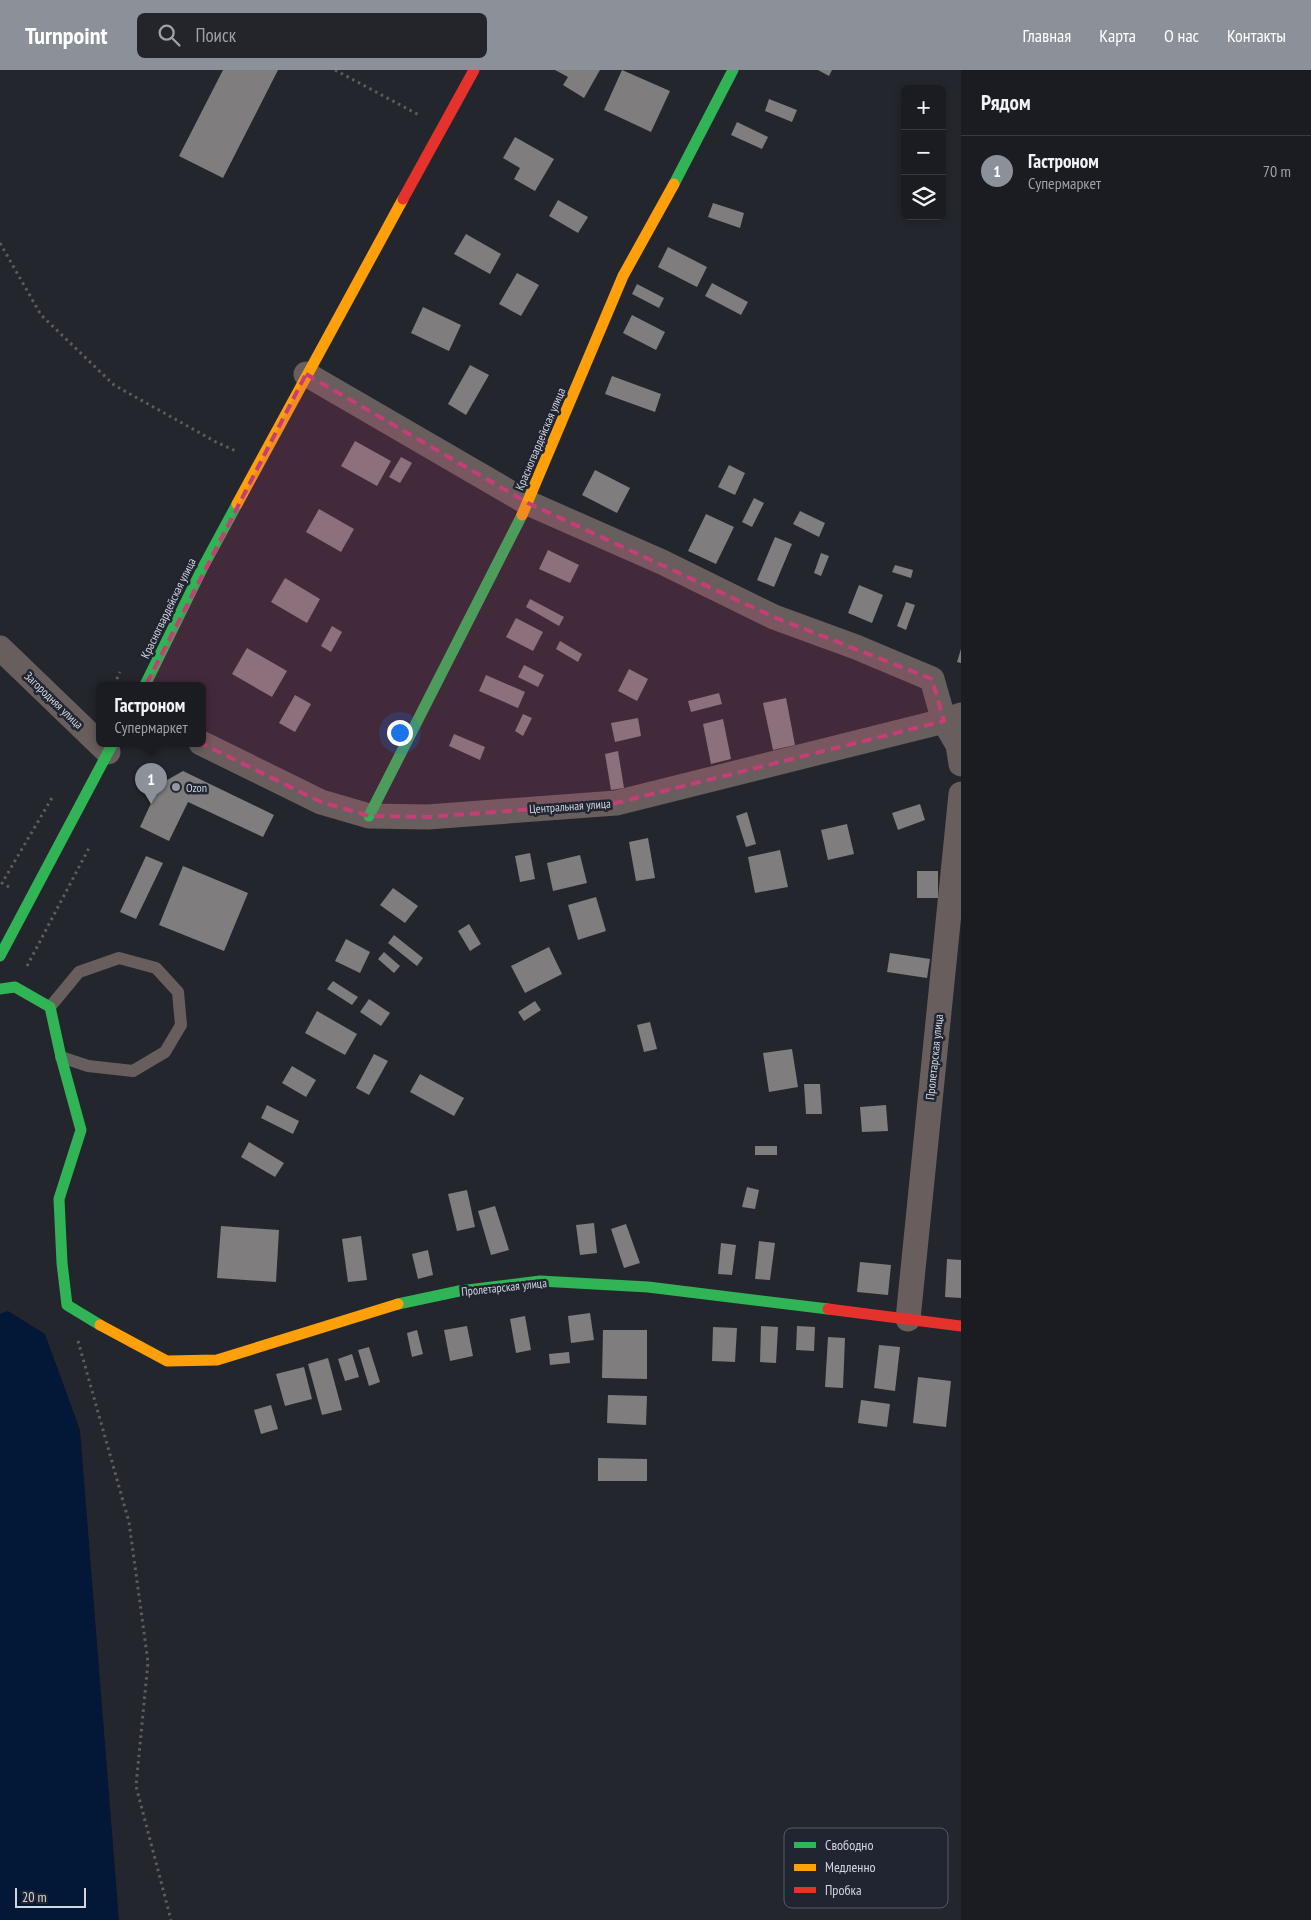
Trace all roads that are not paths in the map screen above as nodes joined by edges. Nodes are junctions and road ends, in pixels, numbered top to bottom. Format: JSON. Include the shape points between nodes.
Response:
{"nodes":[{"id":1,"x":474,"y":70,"type":"edge"},
{"id":2,"x":733,"y":70,"type":"edge"},
{"id":3,"x":306,"y":374,"type":"junction"},
{"id":4,"x":528,"y":503,"type":"junction"},
{"id":5,"x":0,"y":648,"type":"edge"},
{"id":6,"x":146,"y":682,"type":"edge"},
{"id":7,"x":953,"y":718,"type":"edge"},
{"id":8,"x":96,"y":734,"type":"edge"},
{"id":9,"x":206,"y":745,"type":"edge"},
{"id":10,"x":111,"y":747,"type":"edge"},
{"id":11,"x":961,"y":764,"type":"edge"},
{"id":12,"x":961,"y":794,"type":"edge"},
{"id":13,"x":369,"y":816,"type":"junction"},
{"id":14,"x":0,"y":956,"type":"edge"},
{"id":15,"x":0,"y":989,"type":"edge"},
{"id":16,"x":50,"y":1007,"type":"junction"},
{"id":17,"x":61,"y":1057,"type":"junction"},
{"id":18,"x":908,"y":1319,"type":"junction"},
{"id":19,"x":961,"y":1326,"type":"edge"}],
"edges":[{"from":1,"to":3,"type":"street","name":"Красногвардейская улица"},
{"from":2,"to":4,"type":"street","name":"Красногвардейская улица","via":[[623,276]]},
{"from":3,"to":4,"type":"street"},
{"from":3,"to":6,"type":"street","name":"Красногвардейская улица","via":[[203,567]]},
{"from":4,"to":7,"type":"street","via":[[662,562],[774,617],[932,679]]},
{"from":4,"to":13,"type":"street","name":"Красногвардейская улица"},
{"from":5,"to":8,"type":"street","name":"Загородняя улица"},
{"from":7,"to":11,"type":"street"},
{"from":7,"to":13,"type":"street","name":"Центральная улица","via":[[616,803],[428,817]]},
{"from":9,"to":13,"type":"street","name":"Центральная улица","via":[[322,802]]},
{"from":10,"to":14,"type":"street"},
{"from":12,"to":18,"type":"street","name":"Пролетарская улица"},
{"from":15,"to":16,"type":"street","via":[[15,988]]},
{"from":16,"to":17,"type":"street"},
{"from":16,"to":17,"type":"lane","via":[[79,972],[119,958],[156,968],[178,992],[181,1025],[165,1052],[133,1071],[88,1066]]},
{"from":17,"to":18,"type":"street","name":"Пролетарская улица","via":[[81,1130],[59,1200],[67,1305],[167,1361],[217,1360],[384,1307],[459,1291],[540,1282],[648,1287]]},
{"from":18,"to":19,"type":"street","name":"Пролетарская улица"}]}
